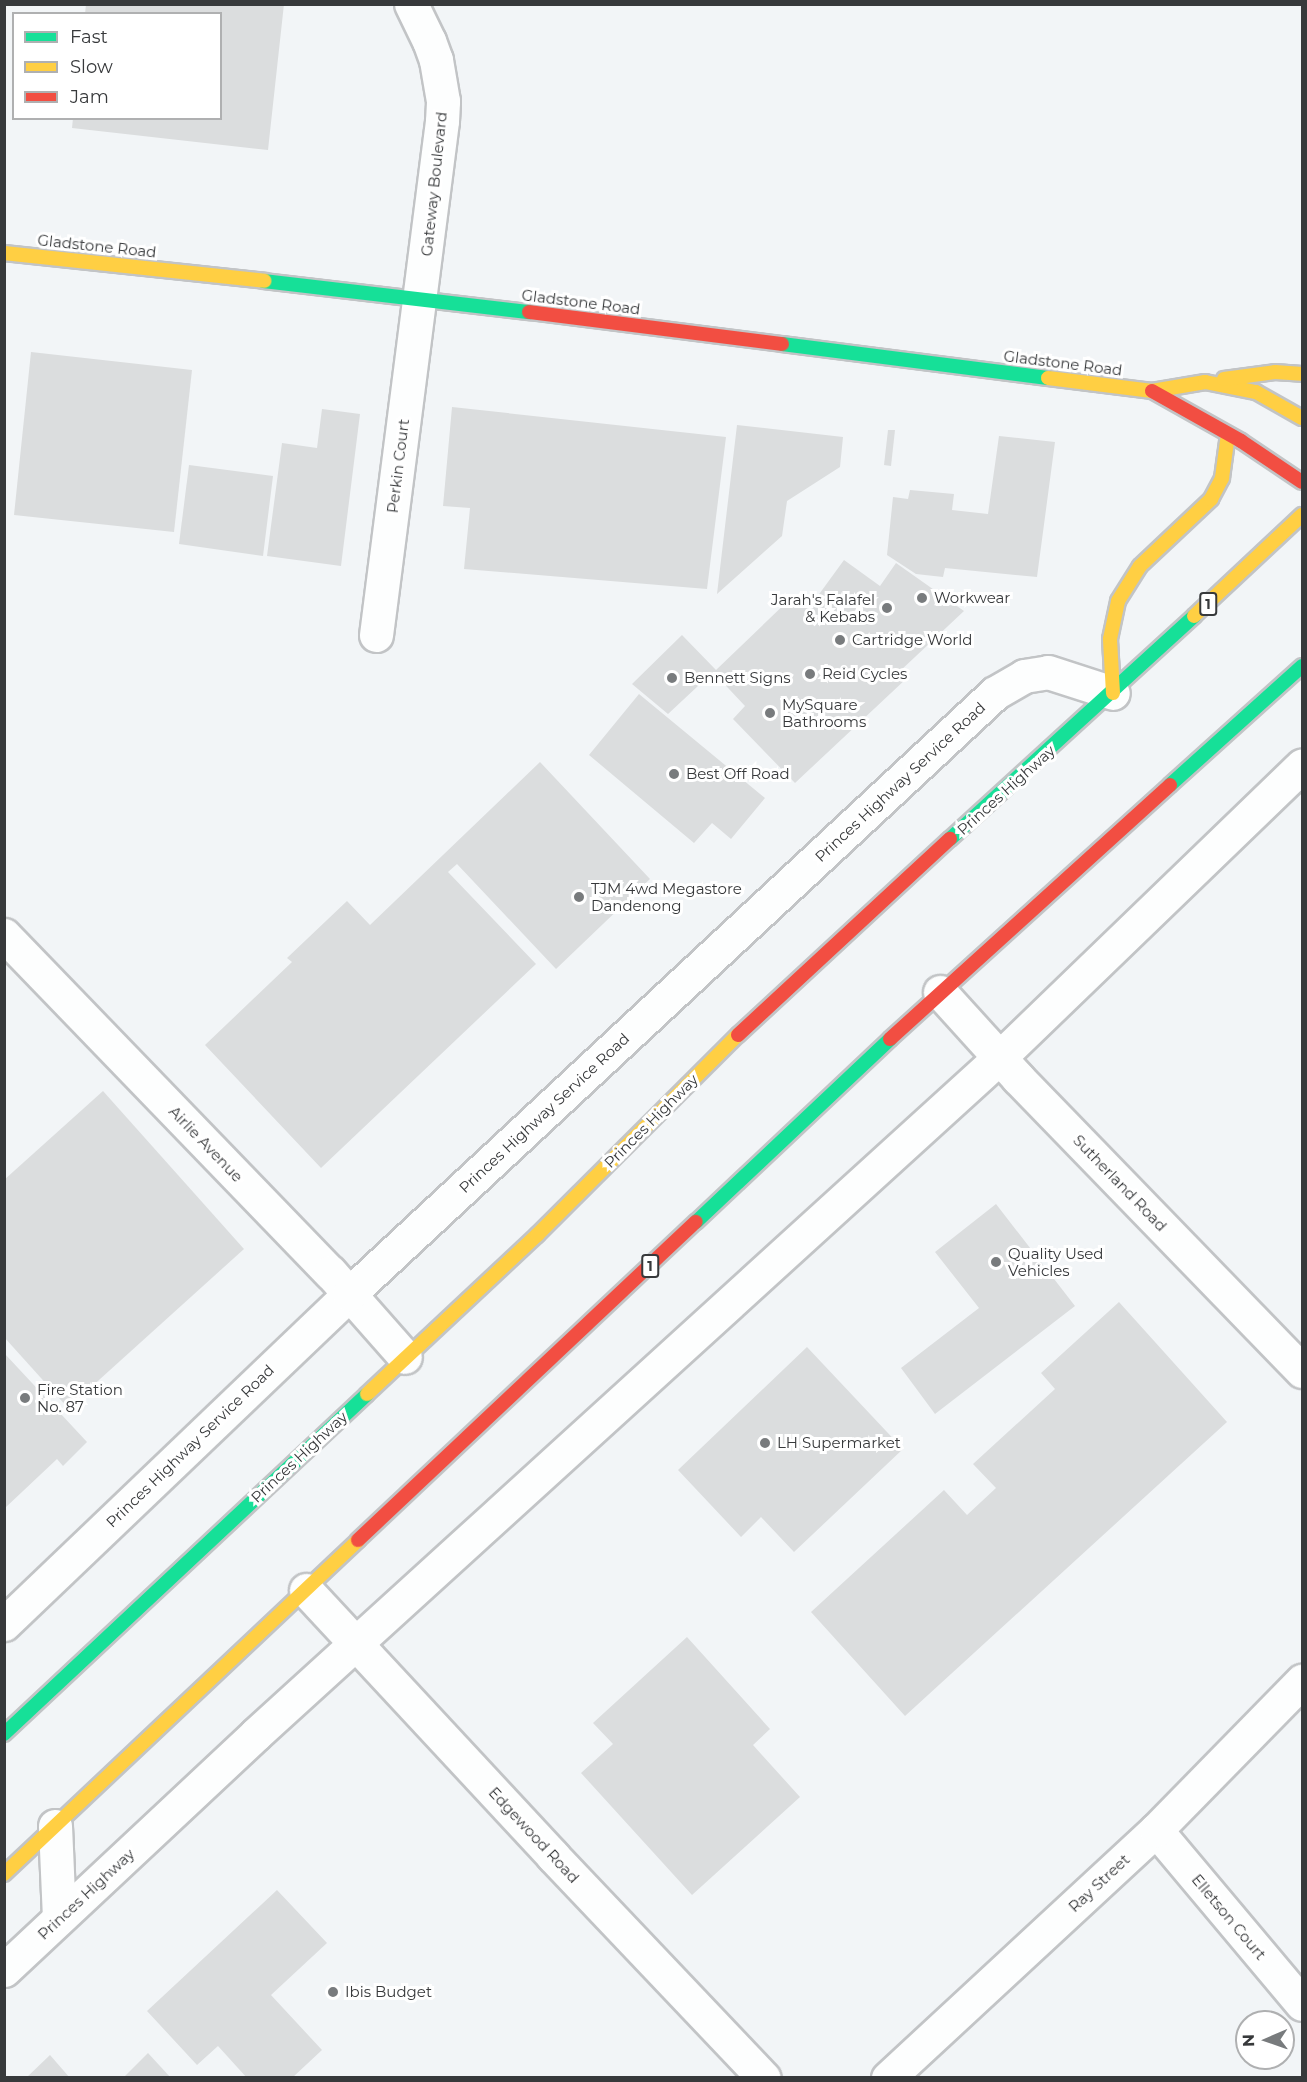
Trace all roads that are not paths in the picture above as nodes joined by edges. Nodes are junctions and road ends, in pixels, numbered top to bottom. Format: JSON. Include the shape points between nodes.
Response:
{"nodes":[{"id":1,"x":411,"y":4,"type":"edge"},
{"id":2,"x":4,"y":253,"type":"edge"},
{"id":3,"x":421,"y":298,"type":"junction"},
{"id":4,"x":1302,"y":374,"type":"edge"},
{"id":5,"x":1205,"y":382,"type":"junction"},
{"id":6,"x":1152,"y":391,"type":"junction"},
{"id":7,"x":1302,"y":418,"type":"edge"},
{"id":8,"x":1228,"y":434,"type":"junction"},
{"id":9,"x":1302,"y":482,"type":"edge"},
{"id":10,"x":1302,"y":515,"type":"edge"},
{"id":11,"x":376,"y":634,"type":"dead end"},
{"id":12,"x":1302,"y":666,"type":"edge"},
{"id":13,"x":1113,"y":693,"type":"junction"},
{"id":14,"x":1302,"y":765,"type":"edge"},
{"id":15,"x":4,"y":935,"type":"edge"},
{"id":16,"x":940,"y":992,"type":"junction"},
{"id":17,"x":999,"y":1058,"type":"junction"},
{"id":18,"x":350,"y":1294,"type":"junction"},
{"id":19,"x":405,"y":1357,"type":"junction"},
{"id":20,"x":1302,"y":1371,"type":"edge"},
{"id":21,"x":306,"y":1590,"type":"junction"},
{"id":22,"x":4,"y":1624,"type":"edge"},
{"id":23,"x":356,"y":1645,"type":"junction"},
{"id":24,"x":1302,"y":1681,"type":"edge"},
{"id":25,"x":4,"y":1734,"type":"edge"},
{"id":26,"x":55,"y":1826,"type":"junction"},
{"id":27,"x":1156,"y":1830,"type":"junction"},
{"id":28,"x":4,"y":1874,"type":"edge"},
{"id":29,"x":59,"y":1918,"type":"junction"},
{"id":30,"x":4,"y":1970,"type":"edge"},
{"id":31,"x":1302,"y":2004,"type":"edge"},
{"id":32,"x":764,"y":2078,"type":"edge"},
{"id":33,"x":888,"y":2078,"type":"edge"}],
"edges":[{"from":1,"to":3,"type":"street","name":"Gateway Boulevard","via":[[429,40],[443,100]]},
{"from":2,"to":3,"type":"main road","name":"Gladstone Road"},
{"from":3,"to":6,"type":"main road","name":"Gladstone Road"},
{"from":3,"to":11,"type":"street","name":"Perkin Court"},
{"from":4,"to":5,"type":"main road","via":[[1275,372]]},
{"from":5,"to":6,"type":"main road","name":"Gladstone Road"},
{"from":5,"to":7,"type":"main road","name":"Gladstone Road","via":[[1256,392]]},
{"from":6,"to":8,"type":"main road","name":"Gladstone Road"},
{"from":8,"to":9,"type":"main road","name":"Gladstone Road"},
{"from":8,"to":13,"type":"main road","via":[[1222,478],[1211,499],[1140,566],[1118,601],[1110,639]]},
{"from":10,"to":13,"type":"main road","name":"Princes Highway","number":"1"},
{"from":12,"to":16,"type":"main road","number":"1"},
{"from":13,"to":18,"type":"street","name":"Princes Highway Service Road","via":[[1048,672],[1024,676],[995,693]]},
{"from":13,"to":19,"type":"main road","name":"Princes Highway","number":"1","via":[[835,943],[674,1096],[537,1235]]},
{"from":14,"to":17,"type":"street","name":"Princes Highway"},
{"from":15,"to":18,"type":"street","name":"Airlie Avenue"},
{"from":16,"to":17,"type":"street","name":"Sutherland Road"},
{"from":16,"to":21,"type":"main road","number":"1"},
{"from":17,"to":20,"type":"street","name":"Sutherland Road"},
{"from":17,"to":23,"type":"street","name":"Princes Highway"},
{"from":18,"to":19,"type":"street","name":"Airlie Avenue"},
{"from":18,"to":22,"type":"street","name":"Princes Highway Service Road"},
{"from":19,"to":25,"type":"main road","name":"Princes Highway","number":"1"},
{"from":21,"to":23,"type":"street","name":"Edgewood Road"},
{"from":21,"to":26,"type":"main road","number":"1"},
{"from":23,"to":29,"type":"street","name":"Princes Highway"},
{"from":23,"to":32,"type":"street","name":"Edgewood Road"},
{"from":24,"to":27,"type":"street","name":"Ray Street"},
{"from":26,"to":28,"type":"main road","number":"1"},
{"from":26,"to":29,"type":"street"},
{"from":27,"to":31,"type":"street","name":"Elletson Court"},
{"from":27,"to":33,"type":"street","name":"Ray Street"},
{"from":29,"to":30,"type":"street","name":"Princes Highway"}]}
